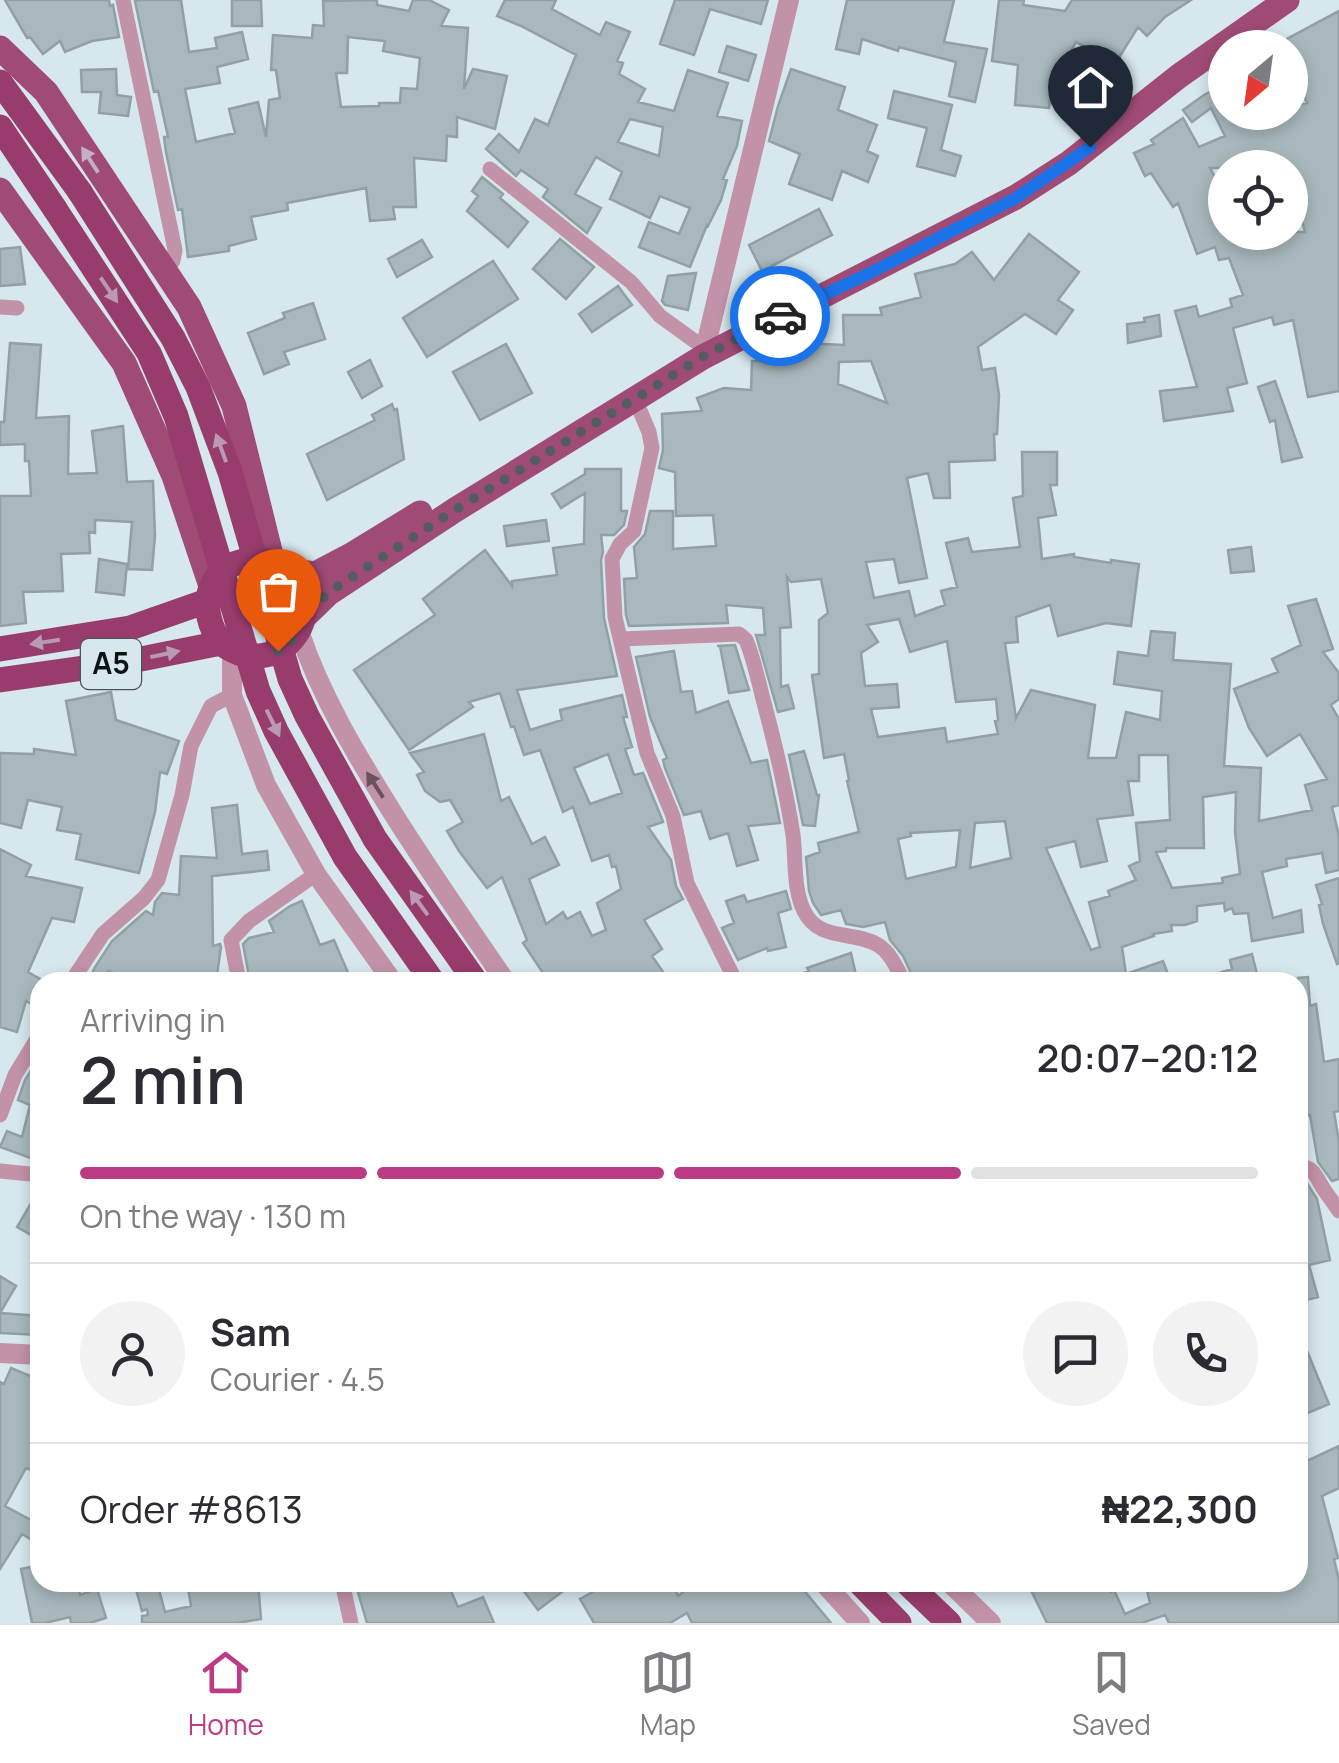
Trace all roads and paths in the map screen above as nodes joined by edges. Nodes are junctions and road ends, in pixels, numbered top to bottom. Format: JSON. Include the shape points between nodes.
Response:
{"nodes":[{"id":1,"x":123,"y":0,"type":"edge"},
{"id":2,"x":789,"y":0,"type":"edge"},
{"id":3,"x":1258,"y":0,"type":"edge"},
{"id":4,"x":1287,"y":0,"type":"edge"},
{"id":5,"x":0,"y":48,"type":"edge"},
{"id":6,"x":0,"y":82,"type":"edge"},
{"id":7,"x":0,"y":127,"type":"edge"},
{"id":8,"x":490,"y":169,"type":"dead end"},
{"id":9,"x":0,"y":190,"type":"edge"},
{"id":10,"x":165,"y":271,"type":"junction"},
{"id":11,"x":0,"y":307,"type":"edge"},
{"id":12,"x":17,"y":308,"type":"dead end"},
{"id":13,"x":703,"y":344,"type":"junction"},
{"id":14,"x":635,"y":399,"type":"junction"},
{"id":15,"x":278,"y":566,"type":"junction"},
{"id":16,"x":209,"y":593,"type":"junction"},
{"id":17,"x":301,"y":624,"type":"junction"},
{"id":18,"x":620,"y":640,"type":"junction"},
{"id":19,"x":226,"y":647,"type":"junction"},
{"id":20,"x":0,"y":649,"type":"edge"},
{"id":21,"x":0,"y":680,"type":"edge"},
{"id":22,"x":232,"y":695,"type":"junction"},
{"id":23,"x":316,"y":874,"type":"junction"},
{"id":24,"x":78,"y":972,"type":"edge"},
{"id":25,"x":237,"y":972,"type":"edge"},
{"id":26,"x":387,"y":972,"type":"edge"},
{"id":27,"x":427,"y":972,"type":"edge"},
{"id":28,"x":469,"y":972,"type":"edge"},
{"id":29,"x":499,"y":972,"type":"edge"},
{"id":30,"x":731,"y":972,"type":"edge"},
{"id":31,"x":899,"y":972,"type":"edge"},
{"id":32,"x":30,"y":1050,"type":"edge"},
{"id":33,"x":0,"y":1115,"type":"edge"},
{"id":34,"x":1308,"y":1168,"type":"edge"},
{"id":35,"x":0,"y":1171,"type":"edge"},
{"id":36,"x":30,"y":1175,"type":"edge"},
{"id":37,"x":1339,"y":1211,"type":"edge"},
{"id":38,"x":0,"y":1353,"type":"edge"},
{"id":39,"x":30,"y":1354,"type":"edge"},
{"id":40,"x":344,"y":1592,"type":"edge"},
{"id":41,"x":832,"y":1592,"type":"edge"},
{"id":42,"x":869,"y":1592,"type":"edge"},
{"id":43,"x":916,"y":1592,"type":"edge"},
{"id":44,"x":959,"y":1592,"type":"edge"},
{"id":45,"x":351,"y":1623,"type":"edge"},
{"id":46,"x":860,"y":1623,"type":"edge"},
{"id":47,"x":899,"y":1623,"type":"edge"},
{"id":48,"x":949,"y":1623,"type":"edge"},
{"id":49,"x":991,"y":1623,"type":"edge"}],
"edges":[{"from":1,"to":10,"type":"street","via":[[175,250]]},
{"from":2,"to":13,"type":"street"},
{"from":3,"to":13,"type":"main road","via":[[1016,184]]},
{"from":4,"to":13,"type":"main road","via":[[1016,198],[789,311]]},
{"from":10,"to":5,"type":"main road","one_way":true,"via":[[46,92]]},
{"from":28,"to":6,"type":"highway","one_way":true,"bridge":true,"via":[[374,839],[307,716],[290,679],[230,472],[174,338]]},
{"from":7,"to":27,"type":"highway","one_way":true,"bridge":true,"via":[[149,354],[176,416],[276,731],[345,856]]},
{"from":8,"to":13,"type":"street","via":[[630,282],[660,316]]},
{"from":9,"to":16,"type":"main road","via":[[124,363],[174,476]]},
{"from":10,"to":15,"type":"main road","via":[[234,406]]},
{"from":11,"to":12,"type":"street"},
{"from":13,"to":14,"type":"main road"},
{"from":13,"to":15,"type":"main road","via":[[342,560],[315,574]]},
{"from":14,"to":17,"type":"main road","via":[[329,592]]},
{"from":14,"to":18,"type":"street","via":[[652,448],[634,531],[612,559]]},
{"from":15,"to":16,"type":"highway","via":[[235,564]]},
{"from":15,"to":17,"type":"highway","via":[[301,590]]},
{"from":16,"to":19,"type":"highway","via":[[207,616]]},
{"from":16,"to":20,"type":"highway","number":"A5","one_way":true,"via":[[130,628]]},
{"from":17,"to":19,"type":"highway","via":[[291,642],[263,656]]},
{"from":29,"to":17,"type":"street","one_way":true,"via":[[347,741],[308,660]]},
{"from":18,"to":30,"type":"street","via":[[647,754],[673,816],[686,883]]},
{"from":18,"to":31,"type":"street","via":[[739,634],[746,640],[783,774],[804,913],[826,932],[882,947]]},
{"from":21,"to":19,"type":"highway","number":"A5","one_way":true},
{"from":19,"to":22,"type":"street"},
{"from":22,"to":23,"type":"street","via":[[266,785]]},
{"from":22,"to":24,"type":"street","via":[[211,706],[192,746],[158,880],[103,934]]},
{"from":23,"to":25,"type":"street","via":[[231,940]]},
{"from":23,"to":26,"type":"street"},
{"from":32,"to":33,"type":"street"},
{"from":34,"to":37,"type":"street"},
{"from":35,"to":36,"type":"street"},
{"from":38,"to":39,"type":"street"},
{"from":40,"to":45,"type":"street"},
{"from":41,"to":46,"type":"street"},
{"from":42,"to":47,"type":"highway"},
{"from":43,"to":48,"type":"highway"},
{"from":44,"to":49,"type":"street"}]}
